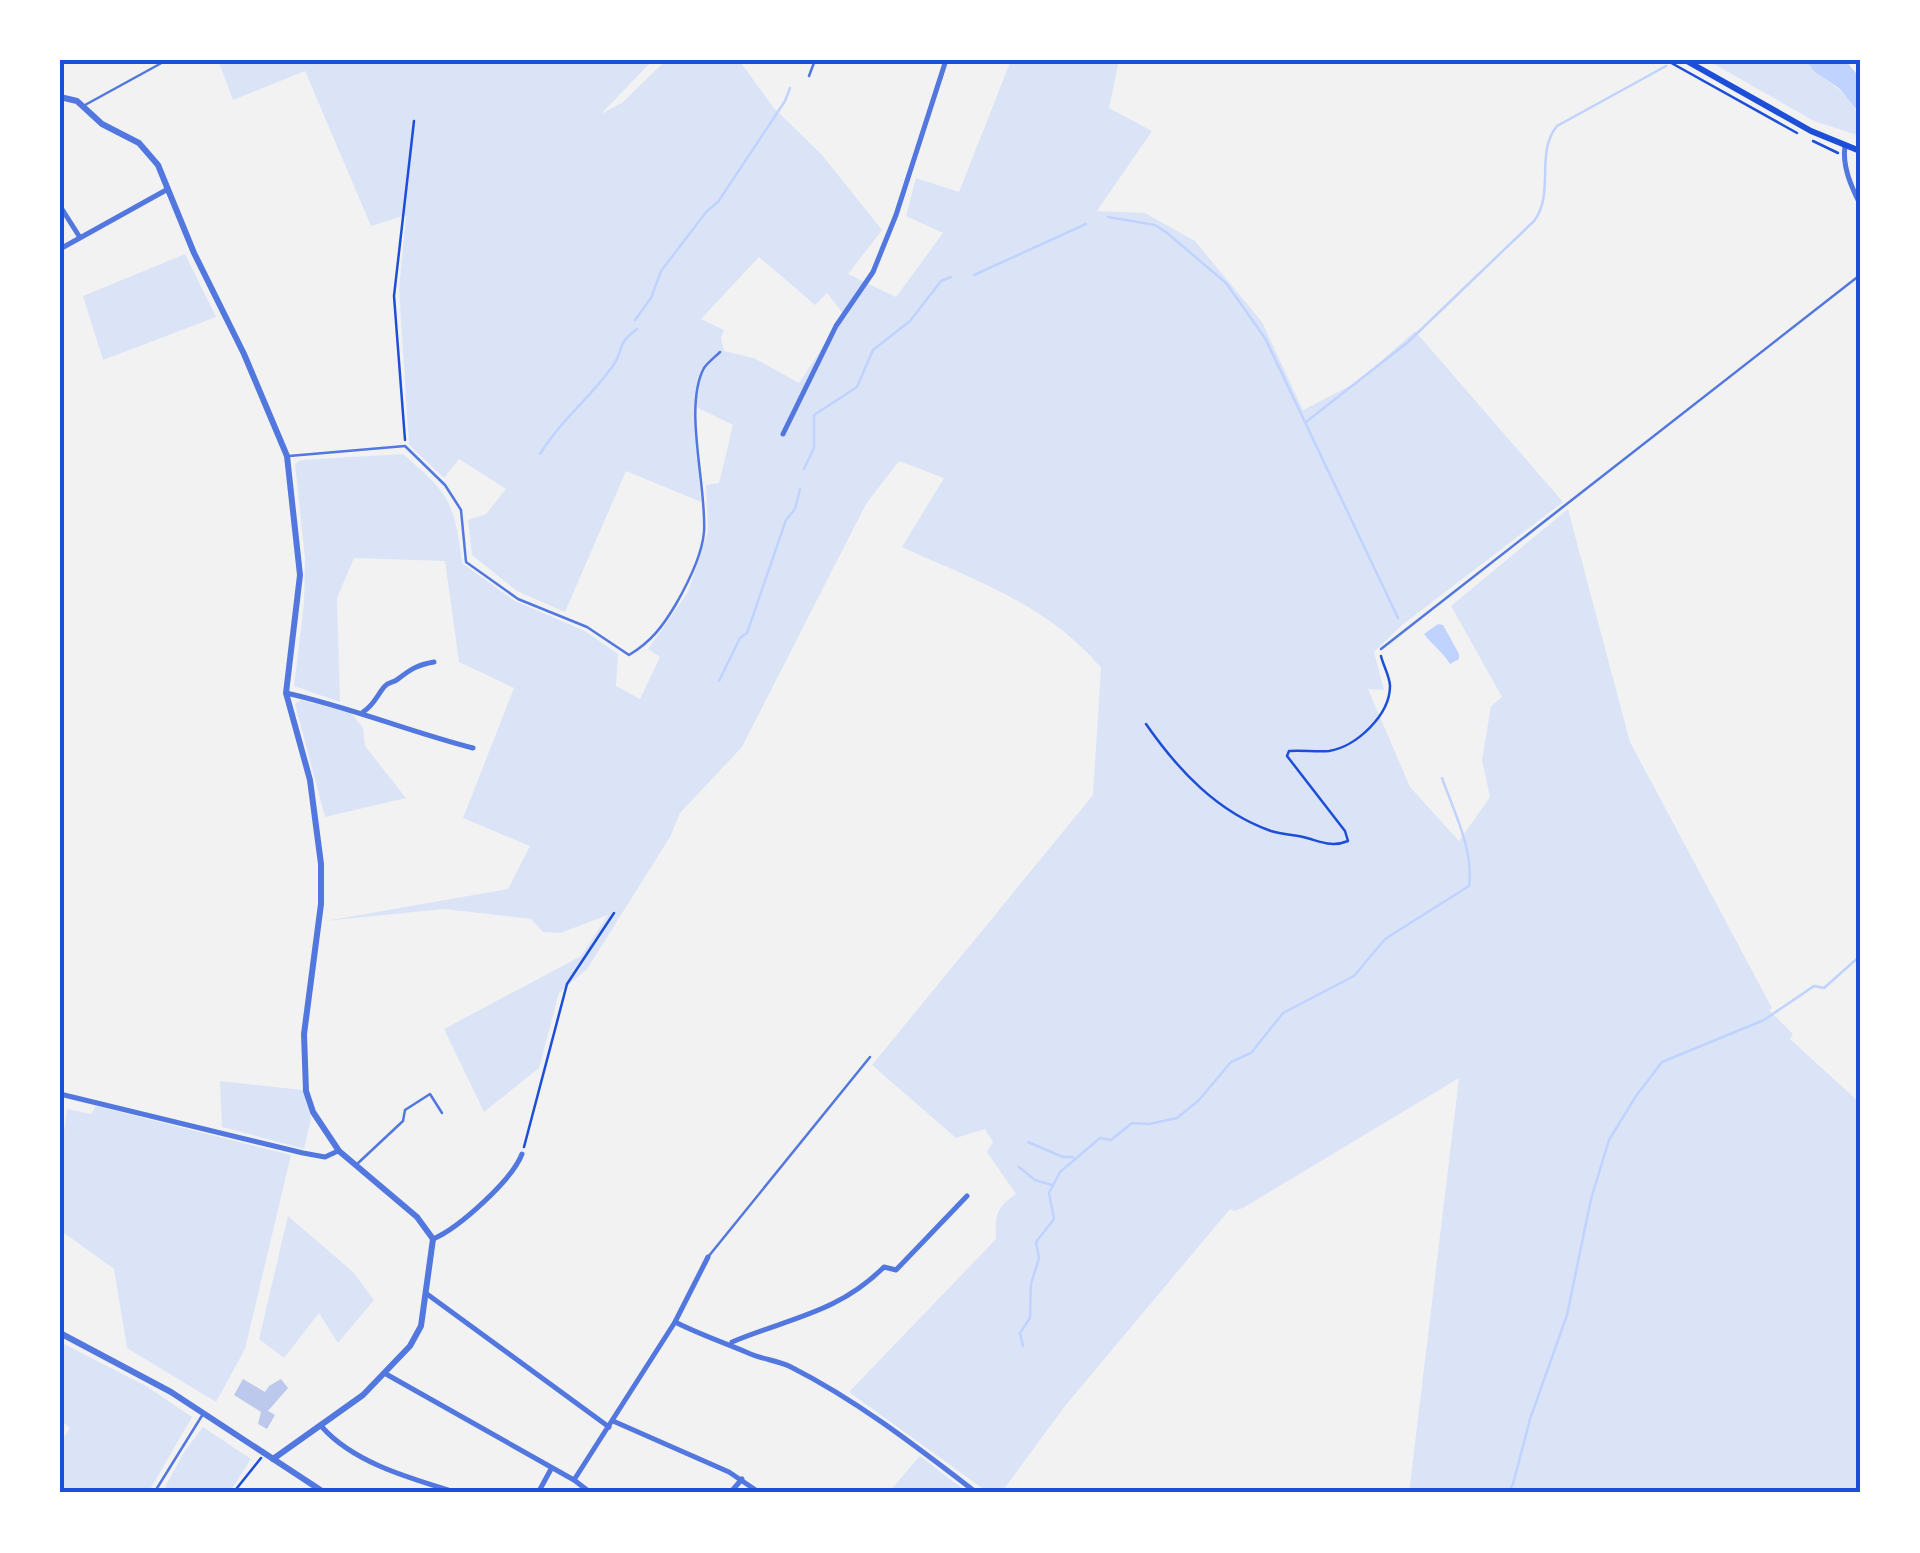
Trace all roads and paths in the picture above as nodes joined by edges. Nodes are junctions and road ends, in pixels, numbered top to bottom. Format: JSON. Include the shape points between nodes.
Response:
{"nodes":[{"id":1,"x":166,"y":60,"type":"edge"},
{"id":2,"x":815,"y":60,"type":"edge"},
{"id":3,"x":946,"y":60,"type":"edge"},
{"id":4,"x":1666,"y":60,"type":"edge"},
{"id":5,"x":1684,"y":60,"type":"edge"},
{"id":6,"x":156,"y":62,"type":"edge"},
{"id":7,"x":808,"y":76,"type":"dead end"},
{"id":8,"x":60,"y":97,"type":"edge"},
{"id":9,"x":83,"y":106,"type":"junction"},
{"id":10,"x":414,"y":121,"type":"dead end"},
{"id":11,"x":1846,"y":146,"type":"junction"},
{"id":12,"x":1860,"y":152,"type":"edge"},
{"id":13,"x":1844,"y":156,"type":"junction"},
{"id":14,"x":168,"y":189,"type":"junction"},
{"id":15,"x":1860,"y":204,"type":"edge"},
{"id":16,"x":60,"y":206,"type":"edge"},
{"id":17,"x":79,"y":236,"type":"junction"},
{"id":18,"x":60,"y":249,"type":"edge"},
{"id":19,"x":1860,"y":275,"type":"edge"},
{"id":20,"x":720,"y":352,"type":"dead end"},
{"id":21,"x":783,"y":434,"type":"dead end"},
{"id":22,"x":406,"y":446,"type":"junction"},
{"id":23,"x":288,"y":456,"type":"junction"},
{"id":24,"x":1381,"y":649,"type":"joint"},
{"id":25,"x":434,"y":662,"type":"dead end"},
{"id":26,"x":286,"y":693,"type":"junction"},
{"id":27,"x":361,"y":712,"type":"junction"},
{"id":28,"x":1146,"y":724,"type":"dead end"},
{"id":29,"x":473,"y":748,"type":"dead end"},
{"id":30,"x":614,"y":913,"type":"dead end"},
{"id":31,"x":870,"y":1057,"type":"dead end"},
{"id":32,"x":60,"y":1096,"type":"edge"},
{"id":33,"x":442,"y":1113,"type":"dead end"},
{"id":34,"x":339,"y":1151,"type":"junction"},
{"id":35,"x":522,"y":1154,"type":"joint"},
{"id":36,"x":355,"y":1166,"type":"junction"},
{"id":37,"x":967,"y":1196,"type":"dead end"},
{"id":38,"x":433,"y":1238,"type":"junction"},
{"id":39,"x":708,"y":1257,"type":"joint"},
{"id":40,"x":427,"y":1294,"type":"junction"},
{"id":41,"x":675,"y":1322,"type":"junction"},
{"id":42,"x":60,"y":1333,"type":"edge"},
{"id":43,"x":730,"y":1343,"type":"junction"},
{"id":44,"x":386,"y":1374,"type":"junction"},
{"id":45,"x":204,"y":1412,"type":"junction"},
{"id":46,"x":611,"y":1424,"type":"junction"},
{"id":47,"x":322,"y":1427,"type":"junction"},
{"id":48,"x":265,"y":1454,"type":"junction"},
{"id":49,"x":273,"y":1459,"type":"junction"},
{"id":50,"x":552,"y":1468,"type":"junction"},
{"id":51,"x":742,"y":1479,"type":"junction"},
{"id":52,"x":574,"y":1480,"type":"junction"},
{"id":53,"x":154,"y":1493,"type":"edge"},
{"id":54,"x":233,"y":1493,"type":"edge"},
{"id":55,"x":325,"y":1493,"type":"edge"},
{"id":56,"x":458,"y":1493,"type":"edge"},
{"id":57,"x":538,"y":1493,"type":"edge"},
{"id":58,"x":590,"y":1493,"type":"edge"},
{"id":59,"x":730,"y":1493,"type":"edge"},
{"id":60,"x":760,"y":1493,"type":"edge"},
{"id":61,"x":977,"y":1493,"type":"edge"}],
"edges":[{"from":1,"to":6,"type":"lane"},
{"from":2,"to":7,"type":"lane"},
{"from":3,"to":21,"type":"street","via":[[873,272],[836,326]]},
{"from":4,"to":13,"type":"path"},
{"from":5,"to":11,"type":"main road"},
{"from":6,"to":9,"type":"lane"},
{"from":8,"to":9,"type":"street"},
{"from":9,"to":14,"type":"street","via":[[148,149]]},
{"from":10,"to":22,"type":"path","via":[[394,296]]},
{"from":11,"to":12,"type":"main road"},
{"from":11,"to":13,"type":"street"},
{"from":13,"to":15,"type":"street"},
{"from":14,"to":17,"type":"street"},
{"from":14,"to":23,"type":"street"},
{"from":16,"to":17,"type":"street"},
{"from":17,"to":18,"type":"street"},
{"from":19,"to":24,"type":"lane"},
{"from":20,"to":22,"type":"lane","via":[[704,368],[696,404],[704,537],[668,616],[649,643],[629,654],[587,627],[518,600],[466,562],[461,510]]},
{"from":22,"to":23,"type":"lane"},
{"from":23,"to":26,"type":"street","via":[[300,576]]},
{"from":24,"to":28,"type":"path","via":[[1390,685],[1370,725],[1352,743],[1287,756],[1344,830],[1348,841],[1335,846],[1272,831],[1230,810],[1172,760]]},
{"from":25,"to":27,"type":"street","via":[[405,671]]},
{"from":26,"to":27,"type":"street"},
{"from":26,"to":34,"type":"street","via":[[320,838],[321,904],[304,1034],[306,1091]]},
{"from":27,"to":29,"type":"street"},
{"from":30,"to":35,"type":"path","via":[[567,984]]},
{"from":31,"to":39,"type":"lane"},
{"from":32,"to":34,"type":"street","via":[[324,1157]]},
{"from":33,"to":36,"type":"lane","via":[[430,1094],[405,1110],[404,1121]]},
{"from":34,"to":36,"type":"street"},
{"from":35,"to":38,"type":"street","via":[[502,1182]]},
{"from":36,"to":38,"type":"street"},
{"from":37,"to":43,"type":"street","via":[[896,1270],[884,1268],[830,1308]]},
{"from":38,"to":40,"type":"street"},
{"from":39,"to":41,"type":"street"},
{"from":40,"to":44,"type":"street","via":[[417,1336]]},
{"from":40,"to":46,"type":"street"},
{"from":41,"to":43,"type":"street"},
{"from":41,"to":46,"type":"street"},
{"from":42,"to":45,"type":"street"},
{"from":43,"to":61,"type":"street","via":[[838,1393]]},
{"from":44,"to":47,"type":"street"},
{"from":44,"to":50,"type":"street"},
{"from":45,"to":48,"type":"street"},
{"from":45,"to":53,"type":"lane"},
{"from":46,"to":51,"type":"street"},
{"from":46,"to":52,"type":"street"},
{"from":47,"to":49,"type":"street"},
{"from":47,"to":56,"type":"street","via":[[380,1465]]},
{"from":48,"to":49,"type":"street"},
{"from":48,"to":54,"type":"path"},
{"from":49,"to":55,"type":"street"},
{"from":50,"to":52,"type":"street"},
{"from":50,"to":57,"type":"street"},
{"from":51,"to":59,"type":"street"},
{"from":51,"to":60,"type":"street"},
{"from":52,"to":58,"type":"street"}]}
